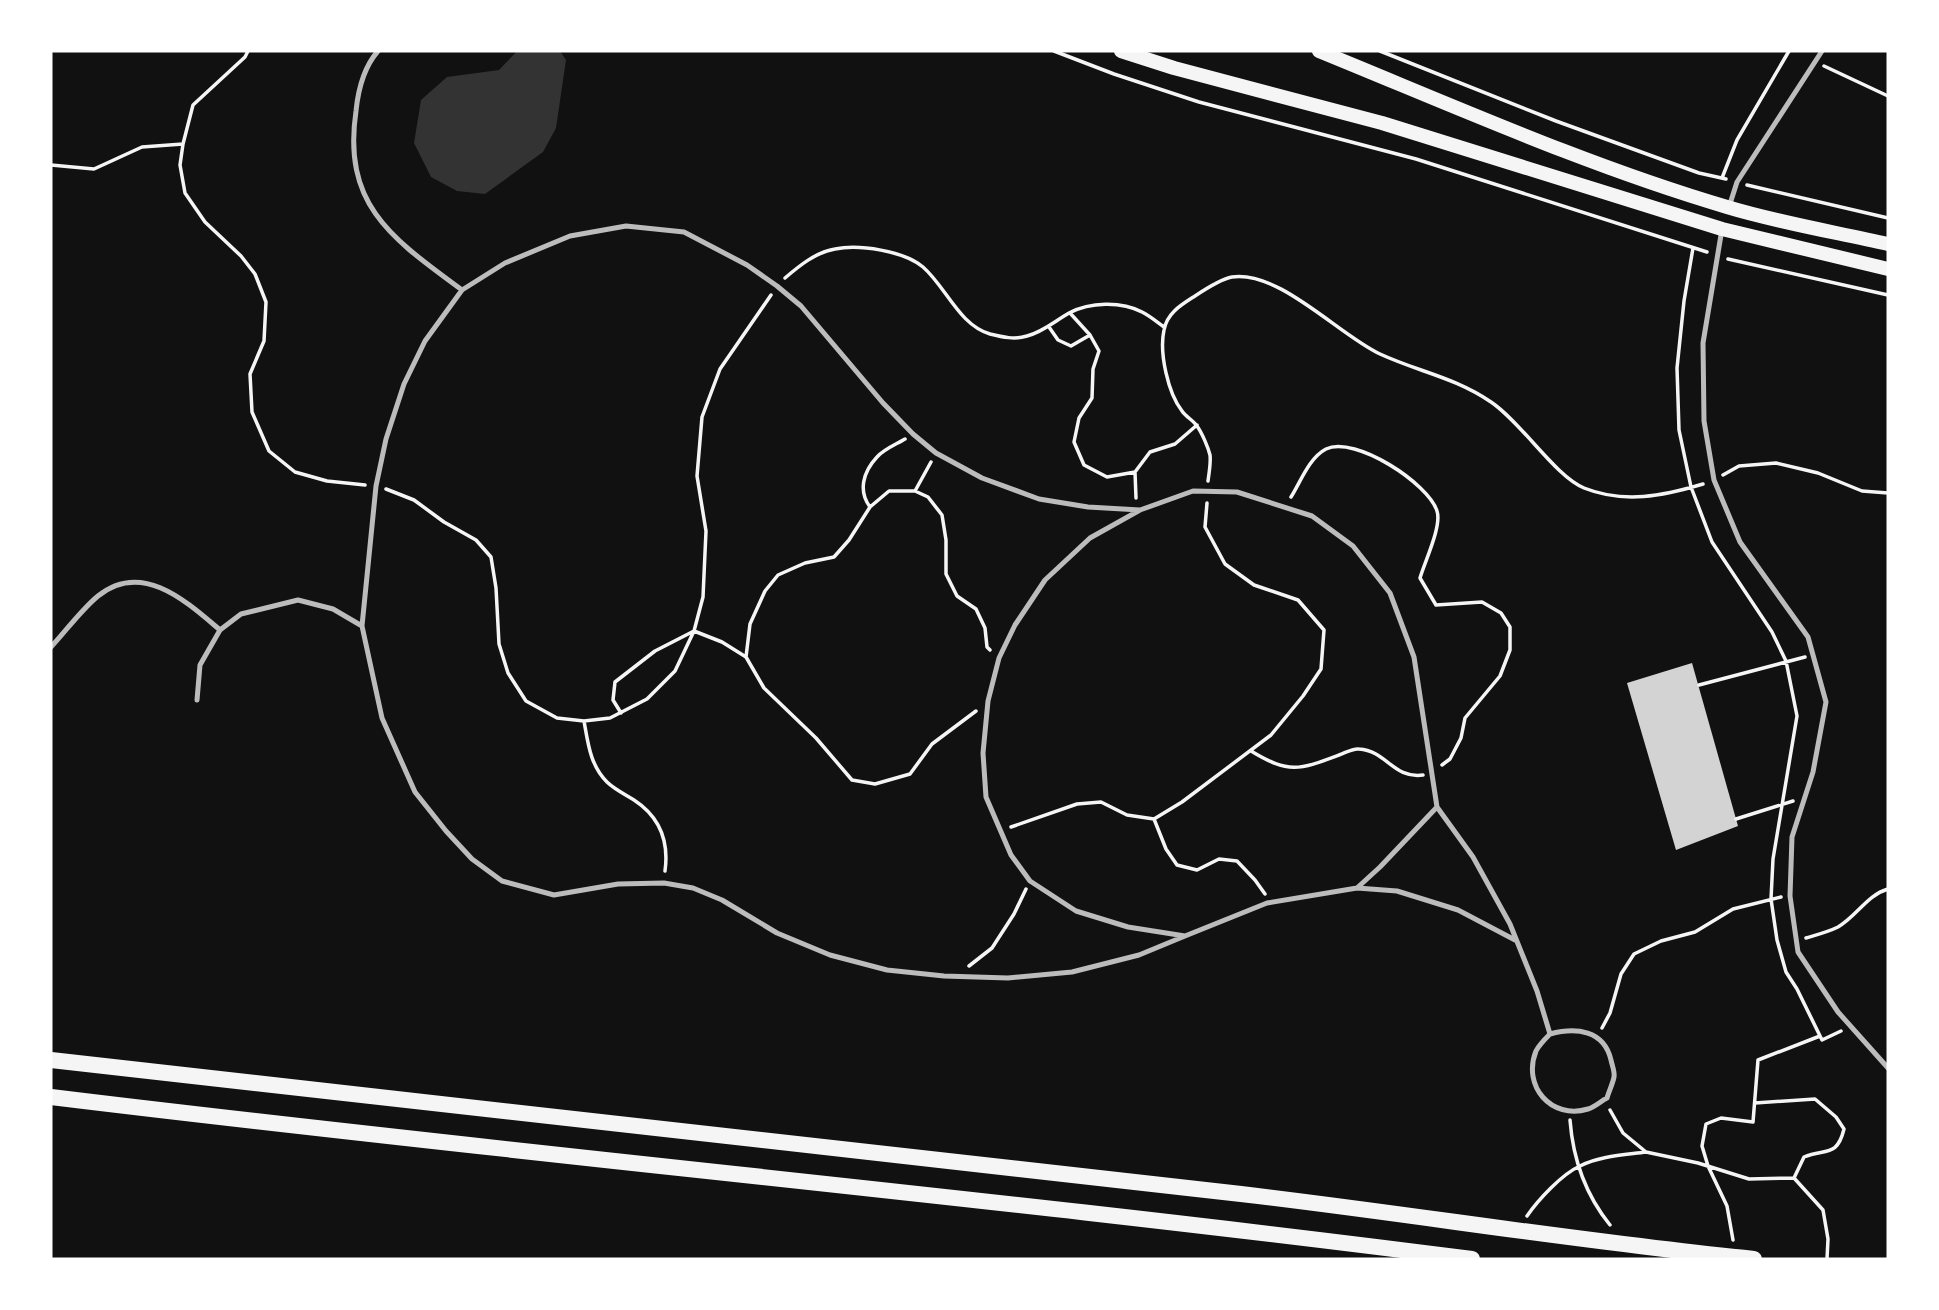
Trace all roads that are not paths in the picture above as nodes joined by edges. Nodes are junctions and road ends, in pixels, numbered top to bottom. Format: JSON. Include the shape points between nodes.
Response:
{"nodes":[{"id":1,"x":377,"y":51,"type":"edge"},
{"id":2,"x":1121,"y":51,"type":"edge"},
{"id":3,"x":1319,"y":51,"type":"edge"},
{"id":4,"x":1822,"y":51,"type":"edge"},
{"id":5,"x":1729,"y":208,"type":"junction"},
{"id":6,"x":1722,"y":229,"type":"junction"},
{"id":7,"x":1888,"y":244,"type":"edge"},
{"id":8,"x":1888,"y":269,"type":"edge"},
{"id":9,"x":462,"y":290,"type":"junction"},
{"id":10,"x":1140,"y":510,"type":"junction"},
{"id":11,"x":362,"y":626,"type":"junction"},
{"id":12,"x":220,"y":630,"type":"junction"},
{"id":13,"x":51,"y":647,"type":"edge"},
{"id":14,"x":197,"y":700,"type":"dead end"},
{"id":15,"x":1437,"y":807,"type":"junction"},
{"id":16,"x":1357,"y":888,"type":"junction"},
{"id":17,"x":1185,"y":936,"type":"junction"},
{"id":18,"x":1515,"y":940,"type":"junction"},
{"id":19,"x":1550,"y":1034,"type":"junction"},
{"id":20,"x":51,"y":1060,"type":"edge"},
{"id":21,"x":1888,"y":1068,"type":"edge"},
{"id":22,"x":51,"y":1097,"type":"edge"},
{"id":23,"x":1736,"y":1258,"type":"edge"},
{"id":24,"x":1472,"y":1259,"type":"edge"},
{"id":25,"x":1754,"y":1259,"type":"edge"}],
"edges":[{"from":1,"to":9,"type":"lane","via":[[359,90],[353,130],[355,174],[384,227]]},
{"from":2,"to":6,"type":"main road","via":[[1382,123]]},
{"from":3,"to":5,"type":"main road","via":[[1554,146]]},
{"from":4,"to":5,"type":"lane","via":[[1737,182]]},
{"from":5,"to":7,"type":"main road"},
{"from":6,"to":8,"type":"main road"},
{"from":6,"to":21,"type":"lane","via":[[1703,343],[1704,421],[1714,480],[1740,542],[1808,637],[1826,702],[1813,772],[1793,837],[1790,895],[1798,952],[1838,1012]]},
{"from":9,"to":10,"type":"lane","via":[[505,262],[570,236],[626,226],[684,232],[747,265],[801,306],[883,403],[936,453],[982,478],[1038,499]]},
{"from":9,"to":11,"type":"lane","via":[[425,341],[404,384],[386,439],[376,486]]},
{"from":10,"to":15,"type":"lane","via":[[1193,491],[1237,492],[1312,516],[1353,546],[1390,593],[1414,657]]},
{"from":10,"to":17,"type":"lane","via":[[1090,538],[1045,580],[1015,625],[999,658],[988,701],[983,752],[986,797],[1011,855],[1030,881],[1076,911]]},
{"from":11,"to":12,"type":"lane","via":[[333,610],[298,600],[241,614]]},
{"from":11,"to":17,"type":"lane","via":[[382,718],[415,792],[472,859],[502,881],[554,895],[618,884],[693,888],[777,933],[830,955],[887,970],[944,976],[1008,978],[1072,972],[1139,955]]},
{"from":12,"to":13,"type":"lane","via":[[166,589],[142,582],[123,583],[99,595]]},
{"from":12,"to":14,"type":"lane","via":[[200,665]]},
{"from":15,"to":16,"type":"lane"},
{"from":15,"to":18,"type":"lane","via":[[1473,858]]},
{"from":16,"to":17,"type":"lane","via":[[1267,903]]},
{"from":16,"to":18,"type":"lane","via":[[1397,891],[1458,910]]},
{"from":18,"to":19,"type":"lane"},
{"from":19,"to":19,"type":"lane","via":[[1579,1030],[1598,1037],[1609,1052],[1614,1075],[1607,1098],[1589,1109],[1570,1111],[1544,1100],[1534,1087],[1533,1067],[1536,1050]]},
{"from":20,"to":23,"type":"main road","via":[[1255,1196]]},
{"from":22,"to":24,"type":"main road"},
{"from":23,"to":25,"type":"main road"}]}
